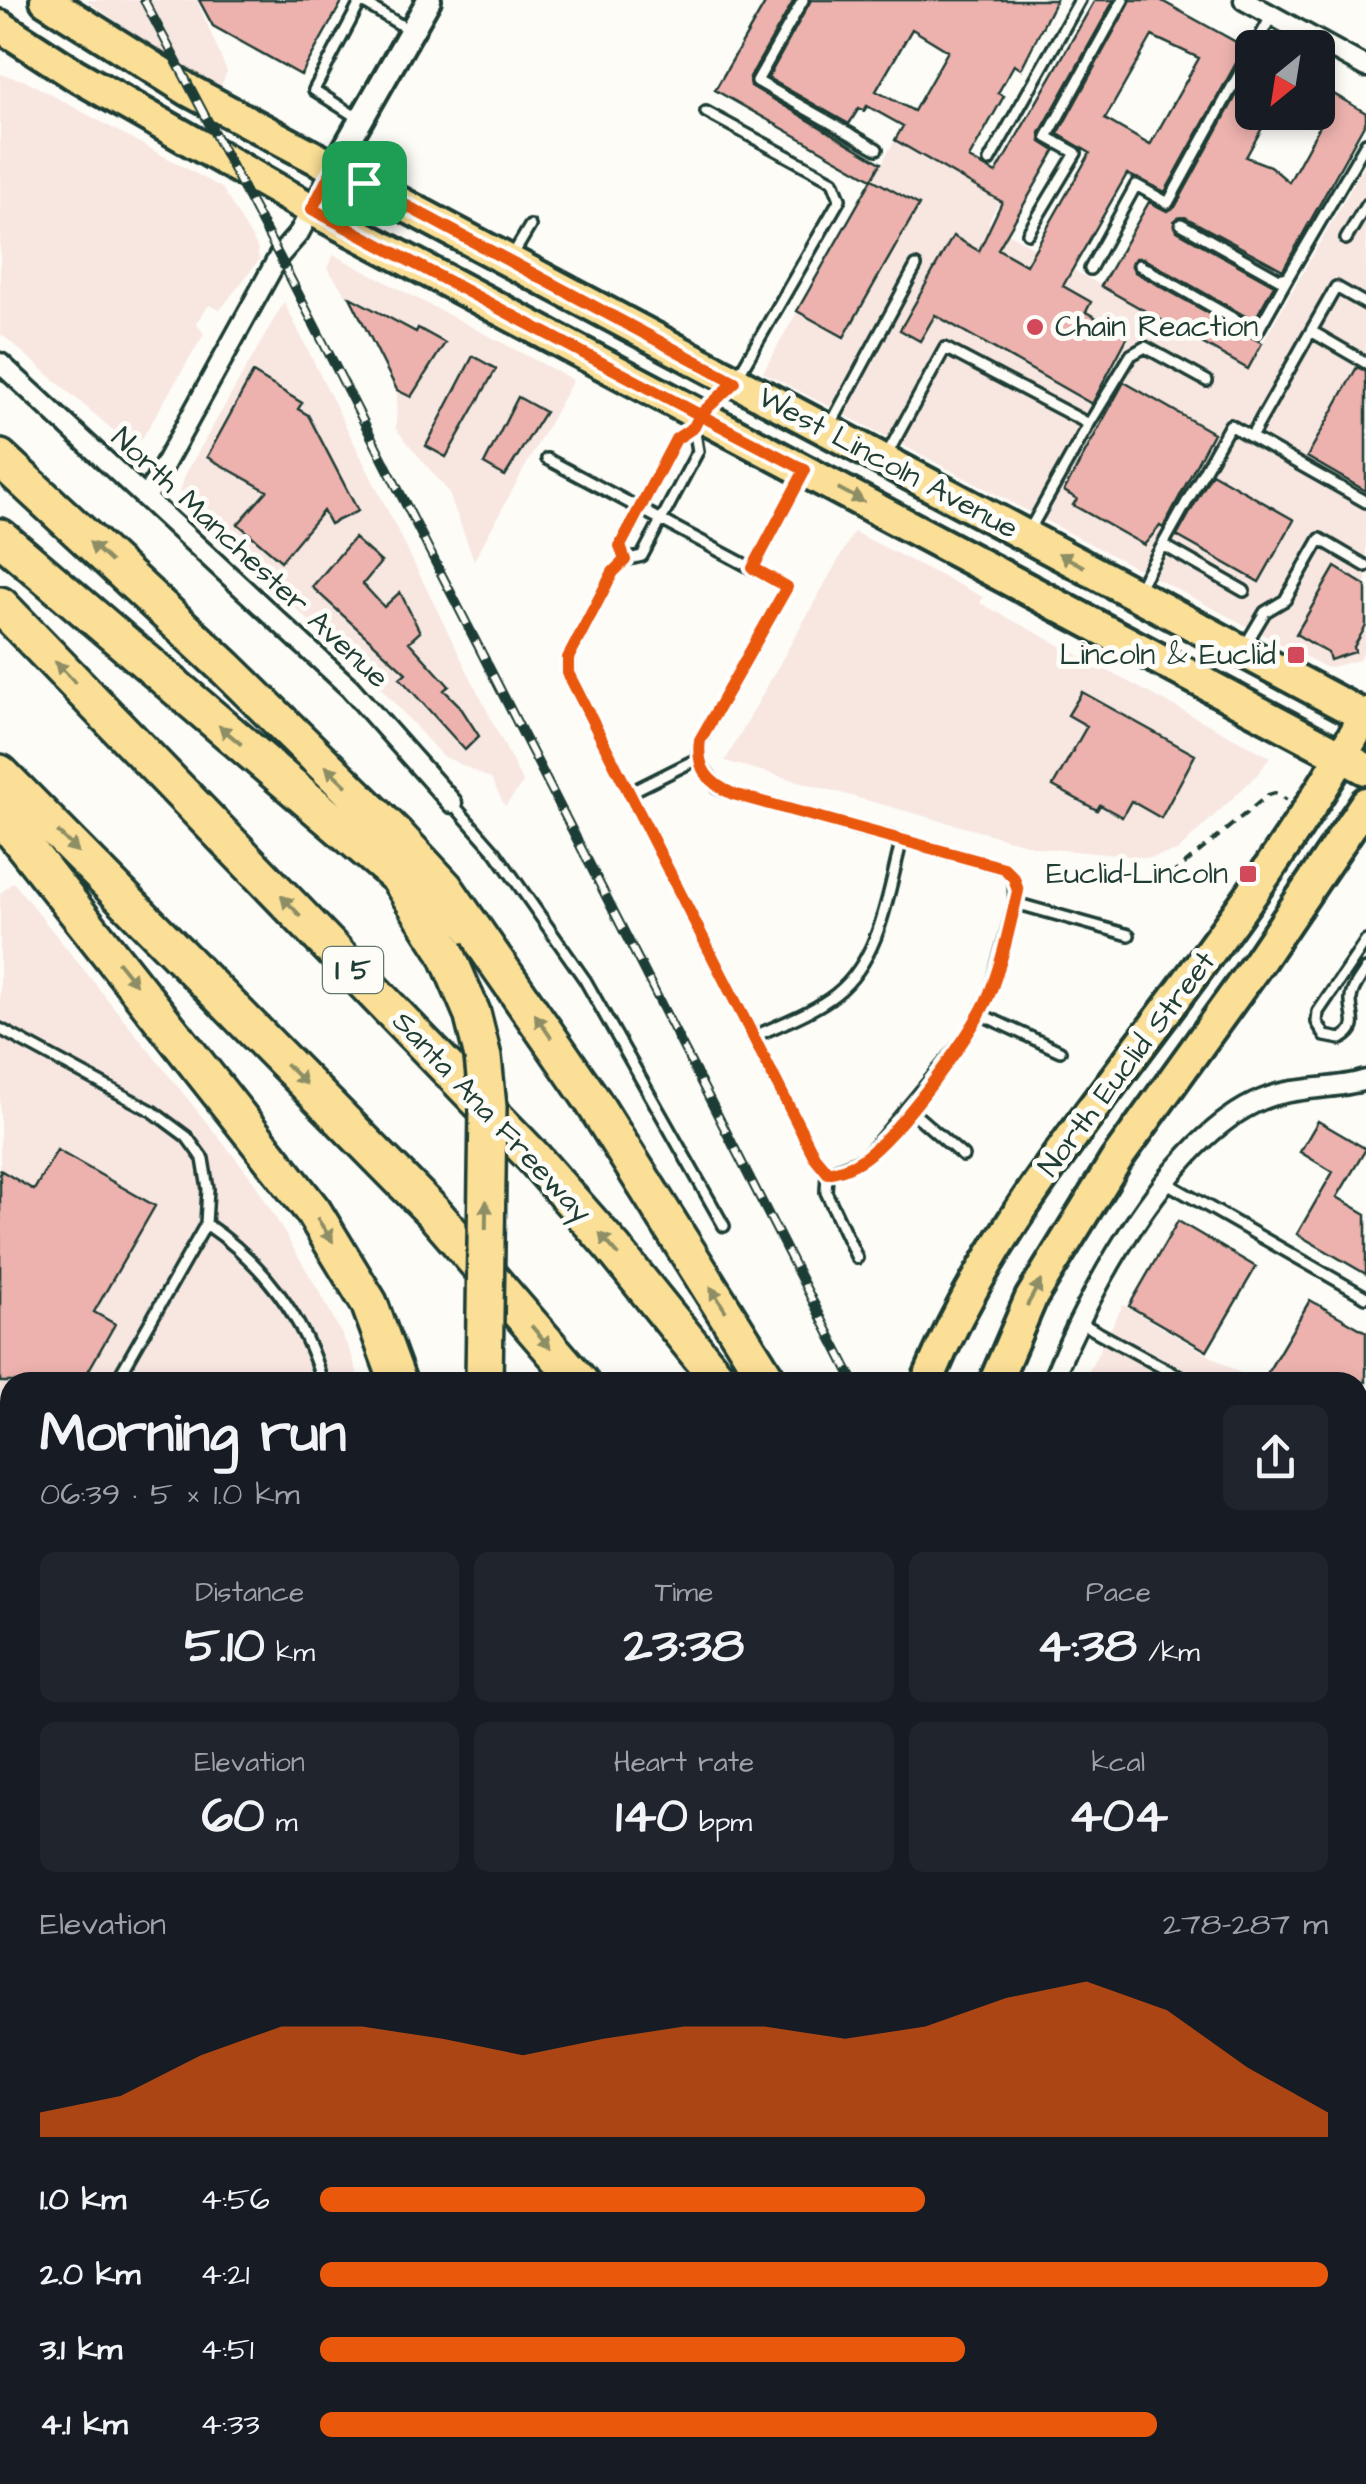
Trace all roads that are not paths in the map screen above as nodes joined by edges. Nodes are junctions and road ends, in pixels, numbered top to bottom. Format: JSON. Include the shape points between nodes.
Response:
{"nodes":[{"id":1,"x":46,"y":0,"type":"edge"},
{"id":2,"x":428,"y":0,"type":"edge"},
{"id":3,"x":804,"y":0,"type":"edge"},
{"id":4,"x":1080,"y":0,"type":"edge"},
{"id":5,"x":1123,"y":0,"type":"edge"},
{"id":6,"x":1244,"y":0,"type":"edge"},
{"id":7,"x":360,"y":1,"type":"edge"},
{"id":8,"x":1272,"y":15,"type":"junction"},
{"id":9,"x":0,"y":26,"type":"edge"},
{"id":10,"x":1264,"y":30,"type":"edge"},
{"id":11,"x":411,"y":32,"type":"junction"},
{"id":12,"x":1366,"y":67,"type":"edge"},
{"id":13,"x":1235,"y":82,"type":"edge"},
{"id":14,"x":706,"y":112,"type":"dead end"},
{"id":15,"x":361,"y":120,"type":"junction"},
{"id":16,"x":1366,"y":143,"type":"edge"},
{"id":17,"x":877,"y":149,"type":"dead end"},
{"id":18,"x":989,"y":160,"type":"dead end"},
{"id":19,"x":334,"y":167,"type":"junction"},
{"id":20,"x":1366,"y":205,"type":"edge"},
{"id":21,"x":312,"y":209,"type":"junction"},
{"id":22,"x":1181,"y":224,"type":"dead end"},
{"id":23,"x":530,"y":226,"type":"dead end"},
{"id":24,"x":1028,"y":234,"type":"dead end"},
{"id":25,"x":1346,"y":239,"type":"dead end"},
{"id":26,"x":510,"y":260,"type":"junction"},
{"id":27,"x":916,"y":266,"type":"dead end"},
{"id":28,"x":1139,"y":266,"type":"dead end"},
{"id":29,"x":1090,"y":269,"type":"dead end"},
{"id":30,"x":1288,"y":277,"type":"junction"},
{"id":31,"x":1366,"y":304,"type":"edge"},
{"id":32,"x":1311,"y":331,"type":"junction"},
{"id":33,"x":0,"y":363,"type":"edge"},
{"id":34,"x":1366,"y":363,"type":"edge"},
{"id":35,"x":735,"y":382,"type":"junction"},
{"id":36,"x":1207,"y":382,"type":"dead end"},
{"id":37,"x":697,"y":421,"type":"junction"},
{"id":38,"x":1089,"y":424,"type":"junction"},
{"id":39,"x":828,"y":431,"type":"junction"},
{"id":40,"x":1250,"y":437,"type":"junction"},
{"id":41,"x":0,"y":458,"type":"edge"},
{"id":42,"x":548,"y":459,"type":"dead end"},
{"id":43,"x":884,"y":461,"type":"junction"},
{"id":44,"x":805,"y":470,"type":"junction"},
{"id":45,"x":658,"y":472,"type":"junction"},
{"id":46,"x":681,"y":484,"type":"junction"},
{"id":47,"x":146,"y":498,"type":"junction"},
{"id":48,"x":1366,"y":502,"type":"edge"},
{"id":49,"x":639,"y":508,"type":"junction"},
{"id":50,"x":661,"y":520,"type":"junction"},
{"id":51,"x":1026,"y":536,"type":"junction"},
{"id":52,"x":0,"y":538,"type":"edge"},
{"id":53,"x":1163,"y":545,"type":"junction"},
{"id":54,"x":625,"y":560,"type":"junction"},
{"id":55,"x":1366,"y":566,"type":"edge"},
{"id":56,"x":753,"y":568,"type":"junction"},
{"id":57,"x":1244,"y":591,"type":"dead end"},
{"id":58,"x":1135,"y":594,"type":"junction"},
{"id":59,"x":0,"y":604,"type":"edge"},
{"id":60,"x":1242,"y":651,"type":"junction"},
{"id":61,"x":1366,"y":716,"type":"edge"},
{"id":62,"x":697,"y":759,"type":"junction"},
{"id":63,"x":1355,"y":762,"type":"edge"},
{"id":64,"x":0,"y":773,"type":"edge"},
{"id":65,"x":629,"y":793,"type":"junction"},
{"id":66,"x":452,"y":803,"type":"joint"},
{"id":67,"x":1366,"y":803,"type":"edge"},
{"id":68,"x":0,"y":815,"type":"edge"},
{"id":69,"x":902,"y":840,"type":"junction"},
{"id":70,"x":1015,"y":904,"type":"junction"},
{"id":71,"x":1130,"y":935,"type":"dead end"},
{"id":72,"x":1366,"y":942,"type":"edge"},
{"id":73,"x":1366,"y":969,"type":"edge"},
{"id":74,"x":980,"y":1014,"type":"junction"},
{"id":75,"x":0,"y":1029,"type":"edge"},
{"id":76,"x":753,"y":1036,"type":"junction"},
{"id":77,"x":1060,"y":1051,"type":"dead end"},
{"id":78,"x":1366,"y":1080,"type":"edge"},
{"id":79,"x":909,"y":1109,"type":"junction"},
{"id":80,"x":964,"y":1156,"type":"dead end"},
{"id":81,"x":828,"y":1173,"type":"junction"},
{"id":82,"x":1165,"y":1182,"type":"junction"},
{"id":83,"x":206,"y":1224,"type":"junction"},
{"id":84,"x":724,"y":1226,"type":"dead end"},
{"id":85,"x":857,"y":1258,"type":"dead end"},
{"id":86,"x":1366,"y":1297,"type":"edge"},
{"id":87,"x":1080,"y":1322,"type":"junction"},
{"id":88,"x":122,"y":1372,"type":"edge"},
{"id":89,"x":318,"y":1372,"type":"edge"},
{"id":90,"x":394,"y":1372,"type":"edge"},
{"id":91,"x":484,"y":1372,"type":"edge"},
{"id":92,"x":571,"y":1372,"type":"edge"},
{"id":93,"x":713,"y":1372,"type":"edge"},
{"id":94,"x":762,"y":1372,"type":"edge"},
{"id":95,"x":931,"y":1372,"type":"edge"},
{"id":96,"x":999,"y":1372,"type":"edge"},
{"id":97,"x":1057,"y":1372,"type":"edge"},
{"id":98,"x":1170,"y":1372,"type":"edge"}],
"edges":[{"from":1,"to":19,"type":"main road","name":"West Lincoln Avenue","via":[[143,64]]},
{"from":2,"to":11,"type":"street"},
{"from":3,"to":17,"type":"lane","via":[[757,82]]},
{"from":4,"to":18,"type":"lane"},
{"from":5,"to":24,"type":"lane","via":[[1047,137],[1076,153]]},
{"from":6,"to":8,"type":"street"},
{"from":7,"to":11,"type":"lane"},
{"from":7,"to":15,"type":"lane","via":[[314,90]]},
{"from":8,"to":10,"type":"lane"},
{"from":8,"to":12,"type":"street"},
{"from":9,"to":21,"type":"main road","name":"West Lincoln Avenue"},
{"from":11,"to":15,"type":"street"},
{"from":13,"to":29,"type":"lane","via":[[1168,203],[1136,185]]},
{"from":14,"to":35,"type":"lane","via":[[833,181],[840,200]]},
{"from":15,"to":19,"type":"street"},
{"from":16,"to":30,"type":"lane"},
{"from":19,"to":21,"type":"street"},
{"from":19,"to":26,"type":"main road","name":"West Lincoln Avenue"},
{"from":20,"to":25,"type":"lane"},
{"from":21,"to":37,"type":"main road","name":"West Lincoln Avenue"},
{"from":21,"to":47,"type":"street","via":[[279,256]]},
{"from":22,"to":30,"type":"lane"},
{"from":23,"to":26,"type":"lane"},
{"from":26,"to":35,"type":"main road","name":"West Lincoln Avenue"},
{"from":27,"to":39,"type":"lane"},
{"from":28,"to":30,"type":"lane","via":[[1257,332]]},
{"from":31,"to":32,"type":"lane","via":[[1336,287]]},
{"from":32,"to":34,"type":"lane"},
{"from":32,"to":40,"type":"lane"},
{"from":33,"to":47,"type":"street","name":"North Manchester Avenue"},
{"from":35,"to":37,"type":"lane"},
{"from":35,"to":39,"type":"main road","name":"West Lincoln Avenue"},
{"from":36,"to":38,"type":"lane","via":[[1145,347],[1131,354]]},
{"from":37,"to":44,"type":"main road","name":"West Lincoln Avenue"},
{"from":37,"to":45,"type":"lane","via":[[676,439]]},
{"from":37,"to":46,"type":"lane","via":[[698,451]]},
{"from":38,"to":43,"type":"lane","via":[[945,348]]},
{"from":38,"to":51,"type":"lane"},
{"from":39,"to":43,"type":"main road","name":"West Lincoln Avenue"},
{"from":40,"to":48,"type":"lane"},
{"from":40,"to":53,"type":"lane","via":[[1230,425]]},
{"from":94,"to":41,"type":"highway","one_way":true,"via":[[592,1100],[445,888],[252,693]]},
{"from":42,"to":49,"type":"lane"},
{"from":43,"to":51,"type":"main road","name":"West Lincoln Avenue"},
{"from":44,"to":56,"type":"lane"},
{"from":44,"to":63,"type":"main road","name":"West Lincoln Avenue","one_way":true},
{"from":45,"to":46,"type":"lane"},
{"from":45,"to":49,"type":"lane"},
{"from":46,"to":50,"type":"lane"},
{"from":47,"to":66,"type":"street","name":"North Manchester Avenue","via":[[349,688]]},
{"from":49,"to":50,"type":"lane"},
{"from":49,"to":54,"type":"lane","via":[[620,546]]},
{"from":50,"to":54,"type":"lane","via":[[642,556]]},
{"from":50,"to":56,"type":"lane"},
{"from":58,"to":51,"type":"main road","name":"West Lincoln Avenue","one_way":true},
{"from":91,"to":52,"type":"highway","one_way":true,"bridge":true,"via":[[488,1106],[472,1013],[445,950],[398,878]]},
{"from":53,"to":57,"type":"lane"},
{"from":53,"to":58,"type":"lane"},
{"from":54,"to":65,"type":"lane","via":[[568,658],[568,673]]},
{"from":55,"to":60,"type":"lane","via":[[1320,539],[1285,600],[1264,612]]},
{"from":56,"to":62,"type":"lane","via":[[787,587],[700,740]]},
{"from":58,"to":60,"type":"main road","name":"West Lincoln Avenue"},
{"from":93,"to":59,"type":"highway","name":"Santa Ana Freeway","number":"I 5","one_way":true,"via":[[533,1157]]},
{"from":60,"to":61,"type":"main road","name":"West Lincoln Avenue"},
{"from":61,"to":63,"type":"main road","name":"North Euclid Street"},
{"from":62,"to":65,"type":"lane"},
{"from":62,"to":69,"type":"lane","via":[[717,787],[733,794]]},
{"from":63,"to":95,"type":"main road","name":"North Euclid Street","via":[[1009,1223]]},
{"from":64,"to":92,"type":"highway","one_way":true,"via":[[434,1214]]},
{"from":65,"to":76,"type":"lane"},
{"from":66,"to":84,"type":"lane","via":[[585,980]]},
{"from":96,"to":67,"type":"main road","name":"North Euclid Street","one_way":true,"via":[[1031,1298],[1116,1160]]},
{"from":68,"to":90,"type":"highway","one_way":true,"via":[[312,1211],[369,1303]]},
{"from":69,"to":70,"type":"lane","via":[[1004,868],[1014,878]]},
{"from":69,"to":76,"type":"lane","via":[[876,936],[860,968],[824,1002]]},
{"from":70,"to":71,"type":"lane"},
{"from":70,"to":74,"type":"lane"},
{"from":72,"to":73,"type":"lane","via":[[1318,1012],[1316,1022],[1326,1036],[1341,1038],[1352,1030],[1352,996]]},
{"from":74,"to":77,"type":"lane"},
{"from":74,"to":79,"type":"lane"},
{"from":75,"to":83,"type":"lane","via":[[152,1110],[187,1137],[203,1159]]},
{"from":76,"to":81,"type":"lane"},
{"from":78,"to":82,"type":"street","via":[[1283,1093],[1248,1106],[1202,1140]]},
{"from":79,"to":80,"type":"lane"},
{"from":79,"to":81,"type":"lane","via":[[865,1158]]},
{"from":81,"to":85,"type":"lane","via":[[826,1192]]},
{"from":82,"to":86,"type":"lane"},
{"from":82,"to":87,"type":"street"},
{"from":83,"to":88,"type":"lane"},
{"from":83,"to":89,"type":"lane","via":[[257,1264],[301,1331]]},
{"from":87,"to":97,"type":"street"},
{"from":87,"to":98,"type":"lane"}]}
